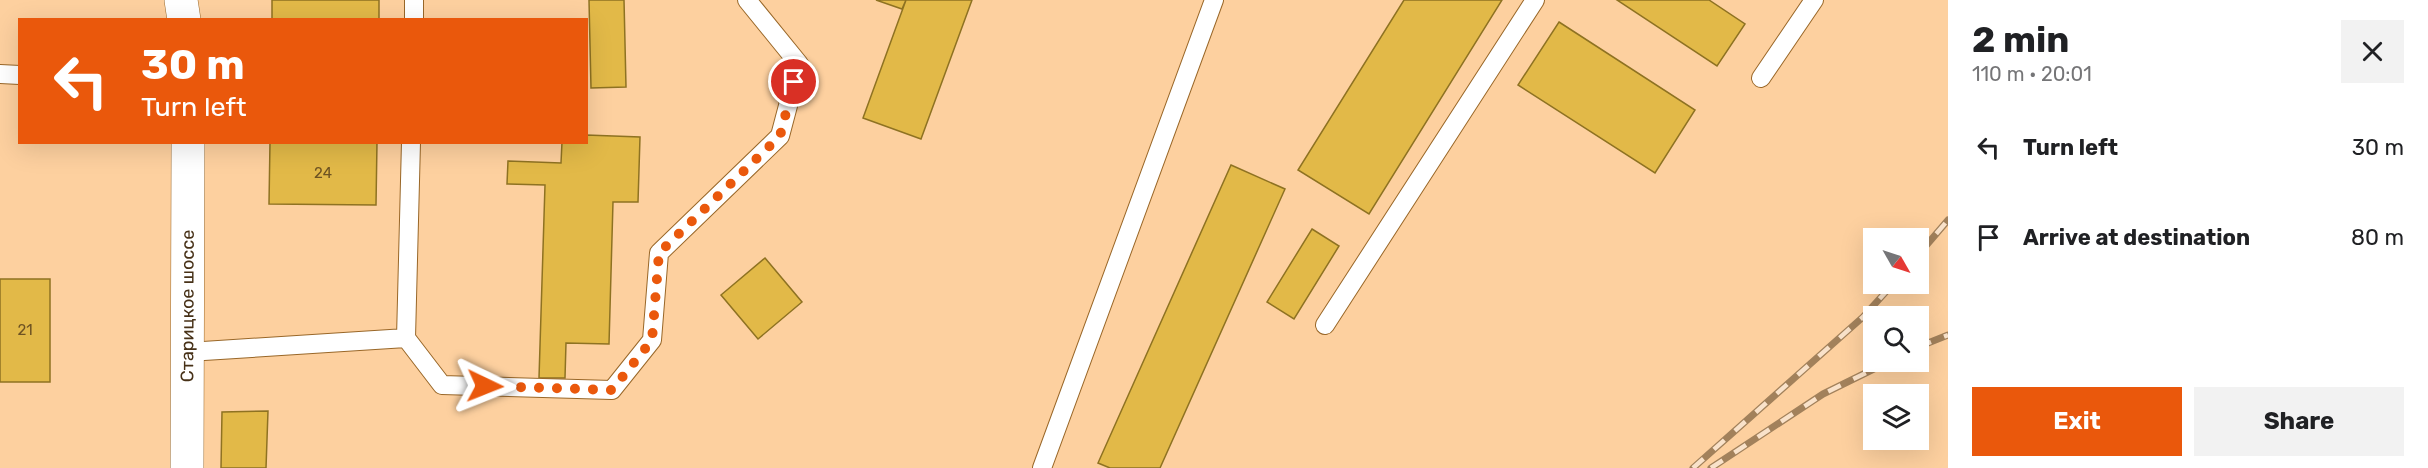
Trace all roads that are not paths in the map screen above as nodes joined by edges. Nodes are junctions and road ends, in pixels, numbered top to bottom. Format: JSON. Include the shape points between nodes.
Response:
{"nodes":[{"id":1,"x":182,"y":0,"type":"edge"},
{"id":2,"x":414,"y":0,"type":"edge"},
{"id":3,"x":747,"y":0,"type":"edge"},
{"id":4,"x":1214,"y":0,"type":"edge"},
{"id":5,"x":1535,"y":0,"type":"edge"},
{"id":6,"x":1814,"y":0,"type":"edge"},
{"id":7,"x":184,"y":18,"type":"edge"},
{"id":8,"x":414,"y":18,"type":"edge"},
{"id":9,"x":0,"y":74,"type":"edge"},
{"id":10,"x":18,"y":75,"type":"edge"},
{"id":11,"x":1761,"y":78,"type":"dead end"},
{"id":12,"x":188,"y":144,"type":"edge"},
{"id":13,"x":411,"y":144,"type":"edge"},
{"id":14,"x":1325,"y":325,"type":"dead end"},
{"id":15,"x":406,"y":338,"type":"junction"},
{"id":16,"x":188,"y":352,"type":"junction"},
{"id":17,"x":187,"y":468,"type":"edge"},
{"id":18,"x":1042,"y":468,"type":"edge"}],
"edges":[{"from":1,"to":7,"type":"main road"},
{"from":2,"to":8,"type":"lane"},
{"from":3,"to":15,"type":"lane","via":[[799,63],[780,136],[659,253],[652,340],[612,390],[442,385]]},
{"from":4,"to":18,"type":"lane"},
{"from":5,"to":14,"type":"lane"},
{"from":6,"to":11,"type":"lane"},
{"from":9,"to":10,"type":"lane"},
{"from":12,"to":16,"type":"main road","name":"Старицкое шоссе"},
{"from":13,"to":15,"type":"lane"},
{"from":15,"to":16,"type":"lane"},
{"from":16,"to":17,"type":"main road","name":"Старицкое шоссе"}]}
